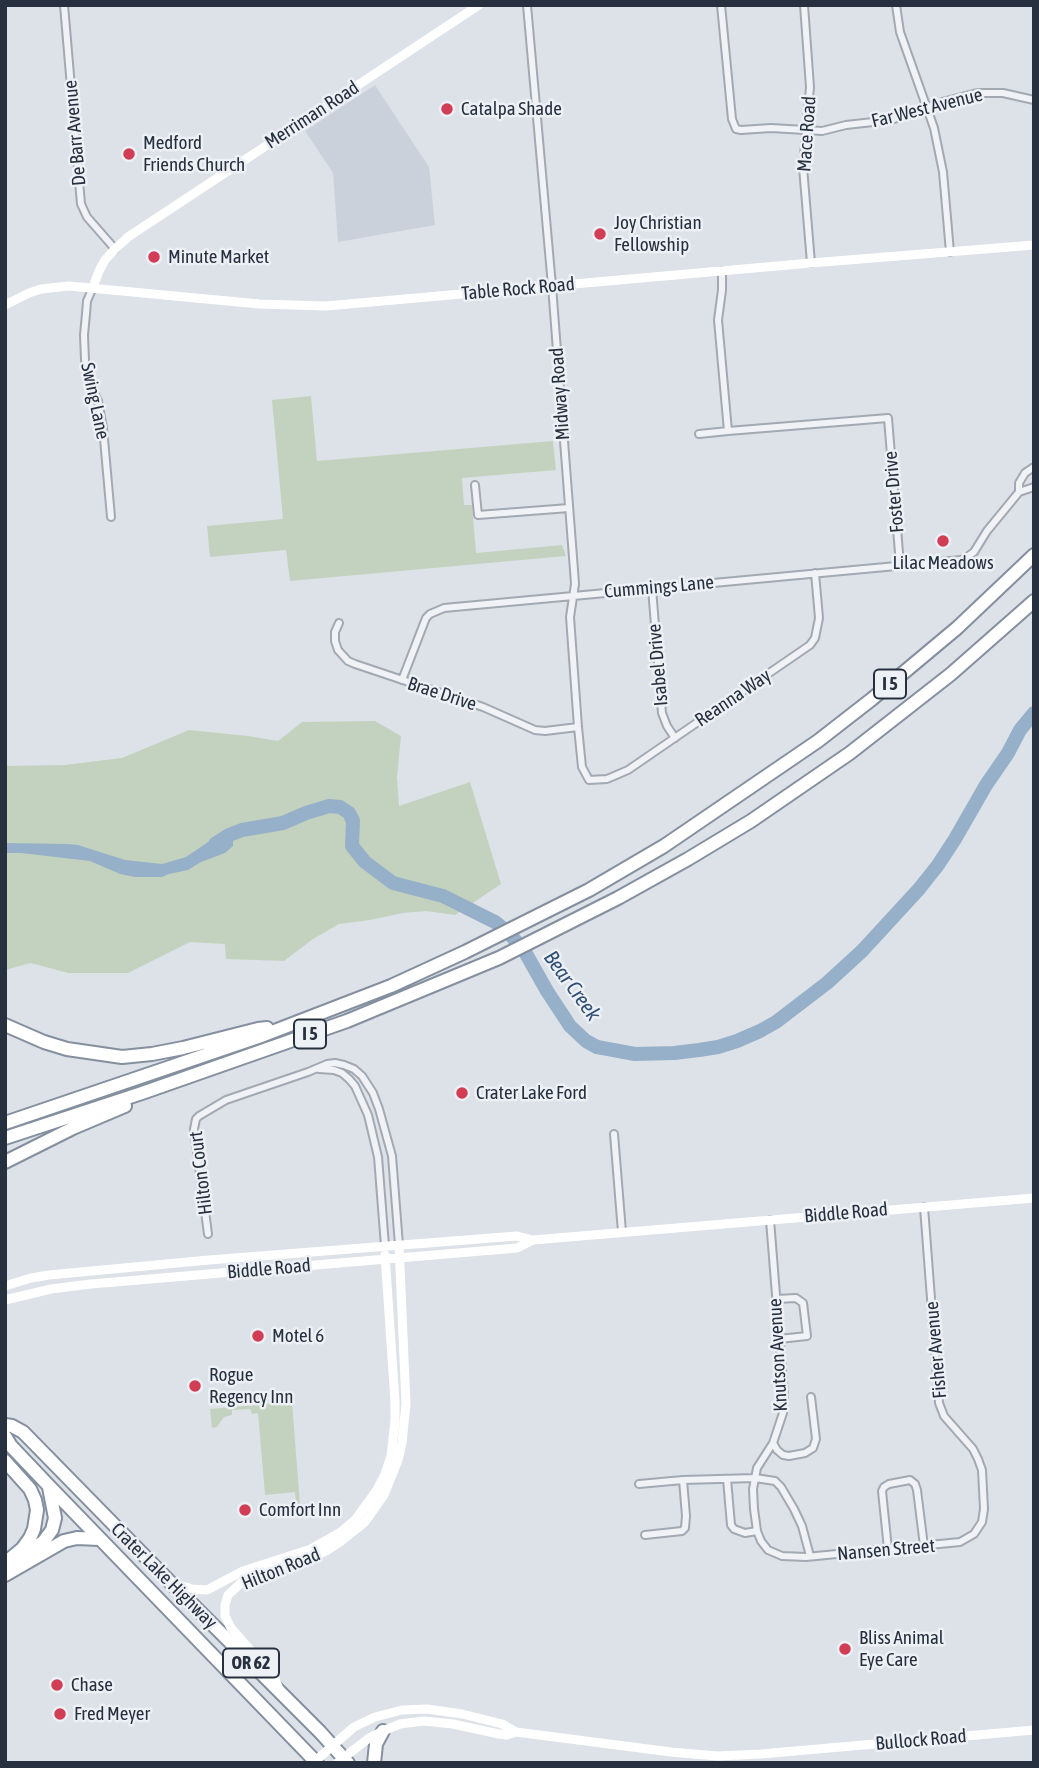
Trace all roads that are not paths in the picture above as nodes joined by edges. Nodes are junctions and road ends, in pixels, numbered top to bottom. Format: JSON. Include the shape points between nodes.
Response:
{"nodes":[{"id":1,"x":64,"y":5,"type":"edge"},
{"id":2,"x":479,"y":5,"type":"edge"},
{"id":3,"x":527,"y":5,"type":"edge"},
{"id":4,"x":721,"y":5,"type":"edge"},
{"id":5,"x":804,"y":5,"type":"edge"},
{"id":6,"x":895,"y":5,"type":"edge"},
{"id":7,"x":1034,"y":100,"type":"edge"},
{"id":8,"x":927,"y":108,"type":"junction"},
{"id":9,"x":806,"y":130,"type":"junction"},
{"id":10,"x":1034,"y":245,"type":"edge"},
{"id":11,"x":115,"y":249,"type":"junction"},
{"id":12,"x":950,"y":252,"type":"junction"},
{"id":13,"x":811,"y":263,"type":"junction"},
{"id":14,"x":722,"y":271,"type":"junction"},
{"id":15,"x":552,"y":286,"type":"junction"},
{"id":16,"x":93,"y":287,"type":"junction"},
{"id":17,"x":5,"y":305,"type":"edge"},
{"id":18,"x":728,"y":431,"type":"junction"},
{"id":19,"x":699,"y":434,"type":"dead end"},
{"id":20,"x":1034,"y":467,"type":"edge"},
{"id":21,"x":475,"y":485,"type":"dead end"},
{"id":22,"x":1034,"y":487,"type":"edge"},
{"id":23,"x":1019,"y":492,"type":"junction"},
{"id":24,"x":569,"y":508,"type":"junction"},
{"id":25,"x":111,"y":517,"type":"dead end"},
{"id":26,"x":1034,"y":555,"type":"edge"},
{"id":27,"x":900,"y":565,"type":"junction"},
{"id":28,"x":815,"y":573,"type":"junction"},
{"id":29,"x":652,"y":588,"type":"junction"},
{"id":30,"x":573,"y":595,"type":"junction"},
{"id":31,"x":1034,"y":601,"type":"edge"},
{"id":32,"x":339,"y":623,"type":"dead end"},
{"id":33,"x":402,"y":680,"type":"junction"},
{"id":34,"x":578,"y":727,"type":"junction"},
{"id":35,"x":675,"y":738,"type":"junction"},
{"id":36,"x":589,"y":780,"type":"joint"},
{"id":37,"x":5,"y":1025,"type":"edge"},
{"id":38,"x":288,"y":1026,"type":"junction"},
{"id":39,"x":317,"y":1068,"type":"junction"},
{"id":40,"x":142,"y":1093,"type":"junction"},
{"id":41,"x":5,"y":1123,"type":"edge"},
{"id":42,"x":614,"y":1134,"type":"dead end"},
{"id":43,"x":5,"y":1138,"type":"edge"},
{"id":44,"x":5,"y":1161,"type":"edge"},
{"id":45,"x":1034,"y":1198,"type":"edge"},
{"id":46,"x":924,"y":1207,"type":"junction"},
{"id":47,"x":770,"y":1220,"type":"junction"},
{"id":48,"x":622,"y":1232,"type":"junction"},
{"id":49,"x":208,"y":1234,"type":"dead end"},
{"id":50,"x":533,"y":1240,"type":"junction"},
{"id":51,"x":399,"y":1245,"type":"junction"},
{"id":52,"x":385,"y":1246,"type":"junction"},
{"id":53,"x":399,"y":1258,"type":"junction"},
{"id":54,"x":385,"y":1259,"type":"junction"},
{"id":55,"x":5,"y":1286,"type":"edge"},
{"id":56,"x":776,"y":1299,"type":"junction"},
{"id":57,"x":5,"y":1300,"type":"edge"},
{"id":58,"x":779,"y":1339,"type":"junction"},
{"id":59,"x":811,"y":1397,"type":"dead end"},
{"id":60,"x":5,"y":1425,"type":"edge"},
{"id":61,"x":5,"y":1436,"type":"edge"},
{"id":62,"x":773,"y":1443,"type":"junction"},
{"id":63,"x":5,"y":1461,"type":"edge"},
{"id":64,"x":755,"y":1478,"type":"junction"},
{"id":65,"x":727,"y":1479,"type":"junction"},
{"id":66,"x":683,"y":1480,"type":"junction"},
{"id":67,"x":639,"y":1484,"type":"dead end"},
{"id":68,"x":49,"y":1486,"type":"junction"},
{"id":69,"x":982,"y":1522,"type":"joint"},
{"id":70,"x":757,"y":1531,"type":"junction"},
{"id":71,"x":645,"y":1535,"type":"dead end"},
{"id":72,"x":99,"y":1539,"type":"junction"},
{"id":73,"x":923,"y":1546,"type":"junction"},
{"id":74,"x":888,"y":1549,"type":"junction"},
{"id":75,"x":810,"y":1556,"type":"junction"},
{"id":76,"x":5,"y":1563,"type":"edge"},
{"id":77,"x":5,"y":1575,"type":"edge"},
{"id":78,"x":170,"y":1582,"type":"junction"},
{"id":79,"x":279,"y":1691,"type":"junction"},
{"id":80,"x":1034,"y":1730,"type":"edge"},
{"id":81,"x":383,"y":1731,"type":"junction"},
{"id":82,"x":516,"y":1732,"type":"junction"},
{"id":83,"x":332,"y":1745,"type":"junction"},
{"id":84,"x":342,"y":1761,"type":"edge"},
{"id":85,"x":315,"y":1762,"type":"edge"},
{"id":86,"x":374,"y":1763,"type":"edge"}],
"edges":[{"from":1,"to":11,"type":"street","name":"De Barr Avenue","via":[[81,204]]},
{"from":2,"to":11,"type":"main road","name":"Merriman Road"},
{"from":3,"to":15,"type":"street","name":"Midway Road"},
{"from":4,"to":9,"type":"street","name":"Far West Avenue","via":[[733,125],[741,130]]},
{"from":5,"to":9,"type":"street","name":"Mace Road","via":[[810,88]]},
{"from":6,"to":8,"type":"street"},
{"from":7,"to":8,"type":"street","name":"Far West Avenue","via":[[991,92]]},
{"from":8,"to":9,"type":"street","name":"Far West Avenue","via":[[875,123]]},
{"from":8,"to":12,"type":"street","via":[[943,172]]},
{"from":9,"to":13,"type":"street","name":"Mace Road","via":[[803,167]]},
{"from":10,"to":12,"type":"main road","name":"Table Rock Road"},
{"from":11,"to":16,"type":"main road","name":"Merriman Road"},
{"from":12,"to":13,"type":"main road","name":"Table Rock Road"},
{"from":13,"to":14,"type":"main road","name":"Table Rock Road"},
{"from":14,"to":15,"type":"main road","name":"Table Rock Road"},
{"from":14,"to":18,"type":"street","via":[[718,320]]},
{"from":15,"to":16,"type":"main road","name":"Table Rock Road","via":[[326,306],[258,304]]},
{"from":15,"to":24,"type":"street","name":"Midway Road"},
{"from":16,"to":17,"type":"main road","name":"Table Rock Road","via":[[50,287]]},
{"from":16,"to":25,"type":"street","name":"Swing Lane","via":[[87,301],[85,360],[103,428]]},
{"from":18,"to":19,"type":"street"},
{"from":18,"to":27,"type":"street","name":"Foster Drive","via":[[888,418]]},
{"from":20,"to":23,"type":"street","via":[[1025,473]]},
{"from":21,"to":24,"type":"street","via":[[478,515]]},
{"from":22,"to":23,"type":"street"},
{"from":23,"to":27,"type":"street","name":"Cummings Lane","via":[[968,558]]},
{"from":24,"to":30,"type":"street","name":"Midway Road"},
{"from":26,"to":38,"type":"highway","number":"I 5","via":[[872,699],[664,846],[589,890],[465,952]]},
{"from":27,"to":28,"type":"street","name":"Cummings Lane"},
{"from":28,"to":29,"type":"street","name":"Cummings Lane"},
{"from":28,"to":35,"type":"street","name":"Reanna Way","via":[[818,629],[810,645]]},
{"from":29,"to":30,"type":"street","name":"Cummings Lane"},
{"from":29,"to":35,"type":"street","name":"Isabel Drive","via":[[662,713]]},
{"from":30,"to":33,"type":"street","name":"Cummings Lane","via":[[438,610],[423,625]]},
{"from":30,"to":34,"type":"street","name":"Midway Road","via":[[570,624]]},
{"from":31,"to":40,"type":"highway","number":"I 5","via":[[917,701],[814,778],[751,821],[618,898],[477,968],[347,1021]]},
{"from":32,"to":33,"type":"street","name":"Brae Drive","via":[[335,641],[348,661]]},
{"from":33,"to":34,"type":"street","name":"Brae Drive","via":[[535,730]]},
{"from":34,"to":36,"type":"street","name":"Midway Road","via":[[582,767]]},
{"from":35,"to":36,"type":"street","name":"Reanna Way","via":[[621,774]]},
{"from":37,"to":38,"type":"highway","via":[[67,1049],[122,1057]]},
{"from":38,"to":41,"type":"highway","number":"I 5"},
{"from":39,"to":49,"type":"street","name":"Hilton Court","via":[[226,1100],[196,1119]]},
{"from":39,"to":51,"type":"street","name":"Hilton Court","via":[[335,1063],[354,1069],[373,1093],[392,1156]]},
{"from":39,"to":52,"type":"street","via":[[334,1070],[349,1079],[368,1115],[378,1157]]},
{"from":40,"to":43,"type":"highway","number":"I 5"},
{"from":40,"to":44,"type":"highway","via":[[131,1104]]},
{"from":42,"to":48,"type":"street"},
{"from":45,"to":46,"type":"main road","name":"Biddle Road"},
{"from":46,"to":47,"type":"main road","name":"Biddle Road"},
{"from":46,"to":69,"type":"street","name":"Fisher Avenue","via":[[939,1403],[944,1416],[973,1449],[982,1470]]},
{"from":47,"to":48,"type":"main road","name":"Biddle Road"},
{"from":47,"to":56,"type":"street","name":"Knutson Avenue"},
{"from":48,"to":50,"type":"main road","name":"Biddle Road"},
{"from":50,"to":51,"type":"main road","name":"Biddle Road","via":[[517,1236]]},
{"from":50,"to":53,"type":"main road","name":"Biddle Road","via":[[517,1248]]},
{"from":51,"to":52,"type":"main road","name":"Biddle Road"},
{"from":51,"to":53,"type":"main road","name":"Hilton Road"},
{"from":52,"to":54,"type":"main road","name":"Hilton Road"},
{"from":52,"to":55,"type":"main road","name":"Biddle Road","via":[[75,1272]]},
{"from":53,"to":54,"type":"main road","name":"Biddle Road"},
{"from":53,"to":79,"type":"main road","name":"Hilton Road","via":[[407,1404],[398,1460],[384,1494],[365,1522],[340,1542],[311,1558],[243,1581],[228,1595],[225,1605],[232,1628],[274,1676]]},
{"from":54,"to":57,"type":"main road","name":"Biddle Road","via":[[91,1284]]},
{"from":54,"to":78,"type":"main road","name":"Hilton Road","via":[[395,1421],[385,1474],[366,1507],[326,1542],[243,1571],[215,1587],[192,1589]]},
{"from":56,"to":58,"type":"street","name":"Knutson Avenue"},
{"from":56,"to":58,"type":"street","via":[[796,1298],[803,1303],[807,1336]]},
{"from":58,"to":62,"type":"street","name":"Knutson Avenue","via":[[783,1413]]},
{"from":59,"to":62,"type":"street","via":[[813,1448],[789,1456]]},
{"from":60,"to":78,"type":"highway","name":"Crater Lake Highway","number":"OR 62","via":[[23,1432]]},
{"from":61,"to":68,"type":"highway","name":"Crater Lake Highway","number":"OR 62"},
{"from":62,"to":64,"type":"street","name":"Knutson Avenue"},
{"from":63,"to":76,"type":"highway","via":[[30,1489],[37,1510],[30,1538]]},
{"from":64,"to":65,"type":"street"},
{"from":64,"to":70,"type":"street","name":"Knutson Avenue"},
{"from":64,"to":75,"type":"street","via":[[775,1481],[781,1487],[802,1526]]},
{"from":65,"to":66,"type":"street"},
{"from":65,"to":70,"type":"street","via":[[731,1525],[738,1532]]},
{"from":66,"to":67,"type":"street"},
{"from":66,"to":71,"type":"street","via":[[685,1528]]},
{"from":68,"to":72,"type":"highway","name":"Crater Lake Highway","number":"OR 62"},
{"from":68,"to":76,"type":"highway","via":[[55,1518],[50,1535],[33,1550]]},
{"from":69,"to":73,"type":"street","name":"Nansen Street","via":[[960,1542]]},
{"from":70,"to":75,"type":"street","name":"Nansen Street","via":[[768,1550],[782,1556]]},
{"from":72,"to":77,"type":"highway","via":[[64,1541]]},
{"from":72,"to":85,"type":"highway","name":"Crater Lake Highway","number":"OR 62"},
{"from":73,"to":74,"type":"street","name":"Nansen Street"},
{"from":73,"to":74,"type":"street","via":[[915,1484],[910,1480],[888,1484],[882,1491]]},
{"from":74,"to":75,"type":"street","name":"Nansen Street"},
{"from":78,"to":79,"type":"highway","name":"Crater Lake Highway","number":"OR 62"},
{"from":79,"to":83,"type":"highway","name":"Crater Lake Highway","number":"OR 62"},
{"from":80,"to":82,"type":"main road","name":"Bullock Road","via":[[728,1756]]},
{"from":81,"to":82,"type":"main road","name":"Bullock Road","via":[[424,1721],[507,1735]]},
{"from":81,"to":84,"type":"main road","name":"Bullock Road"},
{"from":81,"to":86,"type":"highway"},
{"from":82,"to":83,"type":"main road","name":"Bullock Road","via":[[462,1714],[414,1709],[375,1717]]},
{"from":83,"to":84,"type":"highway","name":"Crater Lake Highway","number":"OR 62"},
{"from":83,"to":85,"type":"main road","name":"Bullock Road"}]}
